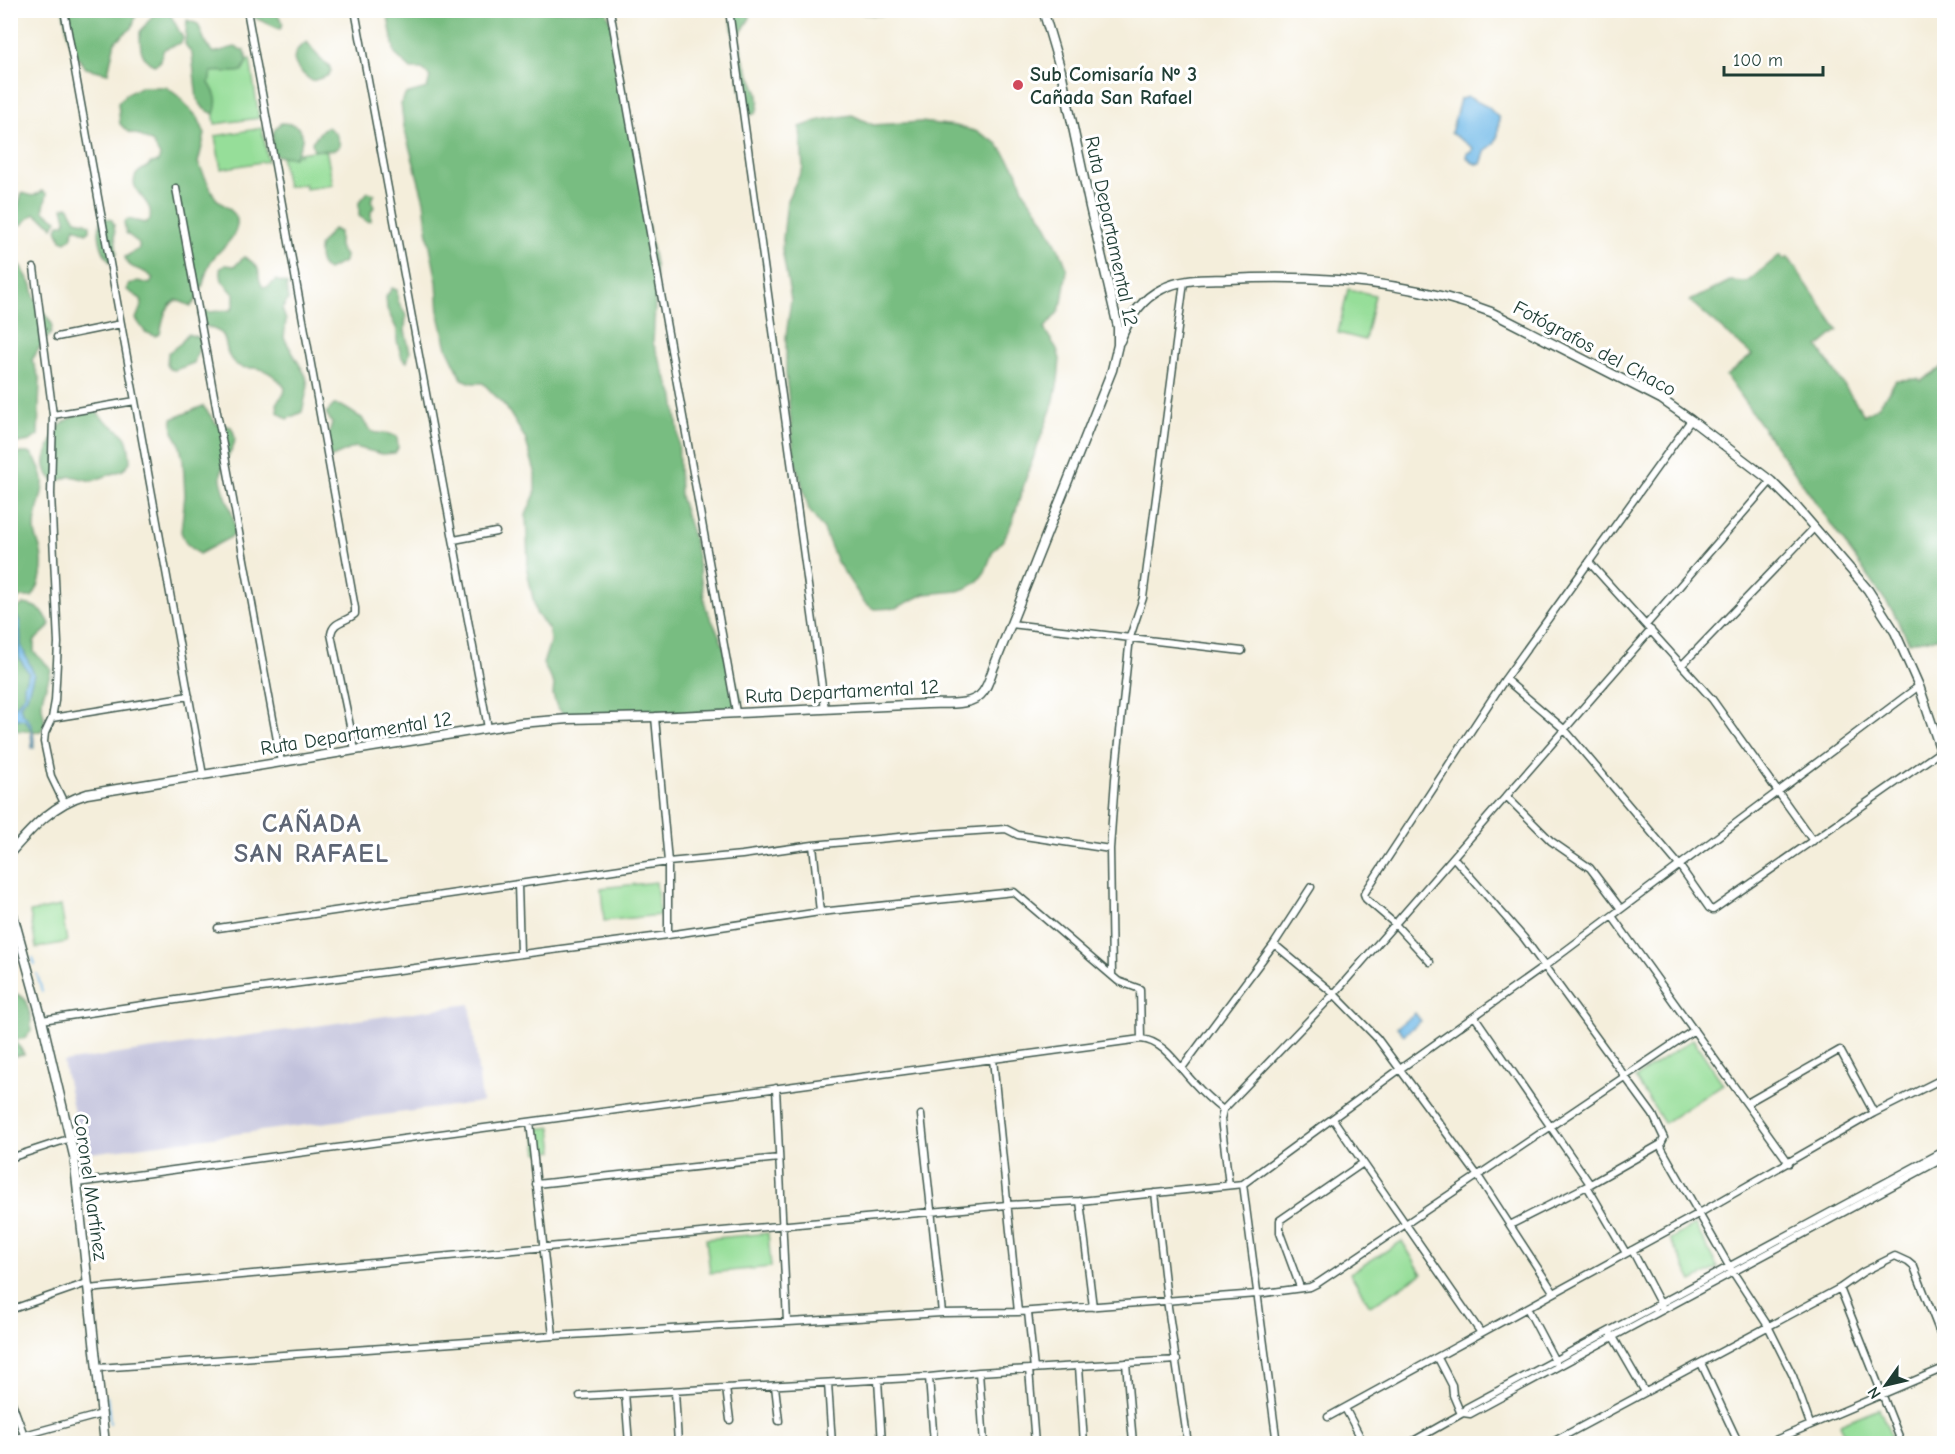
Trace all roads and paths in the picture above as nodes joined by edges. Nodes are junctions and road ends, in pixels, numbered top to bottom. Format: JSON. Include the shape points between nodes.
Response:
{"nodes":[{"id":1,"x":64,"y":10,"type":"edge"},
{"id":2,"x":247,"y":10,"type":"edge"},
{"id":3,"x":355,"y":10,"type":"edge"},
{"id":4,"x":610,"y":10,"type":"edge"},
{"id":5,"x":729,"y":10,"type":"edge"},
{"id":6,"x":1043,"y":10,"type":"edge"},
{"id":7,"x":176,"y":188,"type":"dead end"},
{"id":8,"x":34,"y":268,"type":"dead end"},
{"id":9,"x":1184,"y":282,"type":"junction"},
{"id":10,"x":121,"y":324,"type":"junction"},
{"id":11,"x":57,"y":337,"type":"dead end"},
{"id":12,"x":1118,"y":345,"type":"junction"},
{"id":13,"x":135,"y":401,"type":"junction"},
{"id":14,"x":53,"y":415,"type":"junction"},
{"id":15,"x":1691,"y":420,"type":"junction"},
{"id":16,"x":1771,"y":481,"type":"junction"},
{"id":17,"x":1815,"y":528,"type":"junction"},
{"id":18,"x":496,"y":532,"type":"dead end"},
{"id":19,"x":453,"y":540,"type":"junction"},
{"id":20,"x":1589,"y":562,"type":"junction"},
{"id":21,"x":1011,"y":624,"type":"junction"},
{"id":22,"x":1648,"y":628,"type":"junction"},
{"id":23,"x":1130,"y":637,"type":"junction"},
{"id":24,"x":1242,"y":651,"type":"dead end"},
{"id":25,"x":1682,"y":665,"type":"junction"},
{"id":26,"x":1505,"y":678,"type":"junction"},
{"id":27,"x":1919,"y":686,"type":"junction"},
{"id":28,"x":189,"y":696,"type":"junction"},
{"id":29,"x":825,"y":709,"type":"junction"},
{"id":30,"x":736,"y":712,"type":"junction"},
{"id":31,"x":655,"y":717,"type":"junction"},
{"id":32,"x":52,"y":718,"type":"junction"},
{"id":33,"x":488,"y":728,"type":"junction"},
{"id":34,"x":1565,"y":730,"type":"junction"},
{"id":35,"x":355,"y":750,"type":"junction"},
{"id":36,"x":1943,"y":756,"type":"edge"},
{"id":37,"x":281,"y":762,"type":"junction"},
{"id":38,"x":203,"y":775,"type":"junction"},
{"id":39,"x":1778,"y":791,"type":"junction"},
{"id":40,"x":1507,"y":797,"type":"junction"},
{"id":41,"x":64,"y":803,"type":"junction"},
{"id":42,"x":1814,"y":841,"type":"junction"},
{"id":43,"x":813,"y":845,"type":"junction"},
{"id":44,"x":1110,"y":849,"type":"junction"},
{"id":45,"x":10,"y":853,"type":"edge"},
{"id":46,"x":1454,"y":858,"type":"junction"},
{"id":47,"x":668,"y":862,"type":"junction"},
{"id":48,"x":1679,"y":866,"type":"junction"},
{"id":49,"x":518,"y":884,"type":"junction"},
{"id":50,"x":1311,"y":887,"type":"dead end"},
{"id":51,"x":10,"y":904,"type":"edge"},
{"id":52,"x":1621,"y":909,"type":"junction"},
{"id":53,"x":820,"y":912,"type":"junction"},
{"id":54,"x":1612,"y":916,"type":"junction"},
{"id":55,"x":1394,"y":923,"type":"junction"},
{"id":56,"x":218,"y":928,"type":"dead end"},
{"id":57,"x":668,"y":934,"type":"junction"},
{"id":58,"x":1274,"y":944,"type":"junction"},
{"id":59,"x":520,"y":953,"type":"junction"},
{"id":60,"x":1430,"y":962,"type":"dead end"},
{"id":61,"x":1545,"y":966,"type":"junction"},
{"id":62,"x":1112,"y":974,"type":"junction"},
{"id":63,"x":1334,"y":994,"type":"junction"},
{"id":64,"x":1474,"y":1017,"type":"junction"},
{"id":65,"x":42,"y":1020,"type":"junction"},
{"id":66,"x":1694,"y":1030,"type":"junction"},
{"id":67,"x":1141,"y":1039,"type":"junction"},
{"id":68,"x":993,"y":1059,"type":"junction"},
{"id":69,"x":1182,"y":1068,"type":"junction"},
{"id":70,"x":1400,"y":1069,"type":"junction"},
{"id":71,"x":1625,"y":1077,"type":"junction"},
{"id":72,"x":1944,"y":1077,"type":"edge"},
{"id":73,"x":776,"y":1088,"type":"junction"},
{"id":74,"x":1747,"y":1103,"type":"junction"},
{"id":75,"x":1223,"y":1110,"type":"junction"},
{"id":76,"x":1874,"y":1113,"type":"junction"},
{"id":77,"x":921,"y":1115,"type":"dead end"},
{"id":78,"x":1333,"y":1119,"type":"junction"},
{"id":79,"x":530,"y":1122,"type":"junction"},
{"id":80,"x":1551,"y":1127,"type":"junction"},
{"id":81,"x":70,"y":1138,"type":"junction"},
{"id":82,"x":1661,"y":1144,"type":"junction"},
{"id":83,"x":1944,"y":1151,"type":"edge"},
{"id":84,"x":10,"y":1158,"type":"edge"},
{"id":85,"x":779,"y":1158,"type":"junction"},
{"id":86,"x":1944,"y":1158,"type":"edge"},
{"id":87,"x":1363,"y":1163,"type":"junction"},
{"id":88,"x":1789,"y":1163,"type":"junction"},
{"id":89,"x":1478,"y":1176,"type":"junction"},
{"id":90,"x":77,"y":1183,"type":"junction"},
{"id":91,"x":536,"y":1184,"type":"junction"},
{"id":92,"x":1243,"y":1184,"type":"junction"},
{"id":93,"x":1229,"y":1185,"type":"junction"},
{"id":94,"x":1589,"y":1185,"type":"junction"},
{"id":95,"x":1155,"y":1193,"type":"junction"},
{"id":96,"x":1080,"y":1201,"type":"junction"},
{"id":97,"x":1007,"y":1205,"type":"junction"},
{"id":98,"x":931,"y":1212,"type":"junction"},
{"id":99,"x":1698,"y":1214,"type":"junction"},
{"id":100,"x":1406,"y":1224,"type":"junction"},
{"id":101,"x":1510,"y":1225,"type":"junction"},
{"id":102,"x":782,"y":1226,"type":"junction"},
{"id":103,"x":544,"y":1248,"type":"junction"},
{"id":104,"x":1629,"y":1252,"type":"junction"},
{"id":105,"x":1729,"y":1266,"type":"junction"},
{"id":106,"x":1733,"y":1272,"type":"junction"},
{"id":107,"x":88,"y":1286,"type":"junction"},
{"id":108,"x":1300,"y":1287,"type":"junction"},
{"id":109,"x":1840,"y":1288,"type":"junction"},
{"id":110,"x":1554,"y":1293,"type":"junction"},
{"id":111,"x":1257,"y":1294,"type":"junction"},
{"id":112,"x":1167,"y":1299,"type":"junction"},
{"id":113,"x":1093,"y":1307,"type":"junction"},
{"id":114,"x":1662,"y":1307,"type":"junction"},
{"id":115,"x":1527,"y":1308,"type":"junction"},
{"id":116,"x":10,"y":1310,"type":"edge"},
{"id":117,"x":1018,"y":1312,"type":"junction"},
{"id":118,"x":1028,"y":1312,"type":"junction"},
{"id":119,"x":942,"y":1314,"type":"junction"},
{"id":120,"x":787,"y":1322,"type":"junction"},
{"id":121,"x":1768,"y":1326,"type":"junction"},
{"id":122,"x":1481,"y":1334,"type":"junction"},
{"id":123,"x":1611,"y":1334,"type":"junction"},
{"id":124,"x":553,"y":1336,"type":"junction"},
{"id":125,"x":1944,"y":1342,"type":"edge"},
{"id":126,"x":1438,"y":1358,"type":"junction"},
{"id":127,"x":1177,"y":1360,"type":"junction"},
{"id":128,"x":1126,"y":1363,"type":"junction"},
{"id":129,"x":1556,"y":1363,"type":"junction"},
{"id":130,"x":1701,"y":1363,"type":"junction"},
{"id":131,"x":1078,"y":1366,"type":"junction"},
{"id":132,"x":98,"y":1368,"type":"junction"},
{"id":133,"x":1944,"y":1368,"type":"edge"},
{"id":134,"x":1031,"y":1369,"type":"junction"},
{"id":135,"x":979,"y":1372,"type":"junction"},
{"id":136,"x":929,"y":1377,"type":"junction"},
{"id":137,"x":878,"y":1380,"type":"junction"},
{"id":138,"x":828,"y":1383,"type":"junction"},
{"id":139,"x":774,"y":1386,"type":"junction"},
{"id":140,"x":726,"y":1388,"type":"junction"},
{"id":141,"x":675,"y":1391,"type":"junction"},
{"id":142,"x":1645,"y":1392,"type":"junction"},
{"id":143,"x":1883,"y":1392,"type":"junction"},
{"id":144,"x":625,"y":1394,"type":"junction"},
{"id":145,"x":580,"y":1396,"type":"dead end"},
{"id":146,"x":10,"y":1398,"type":"edge"},
{"id":147,"x":1345,"y":1408,"type":"junction"},
{"id":148,"x":102,"y":1414,"type":"junction"},
{"id":149,"x":1462,"y":1414,"type":"junction"},
{"id":150,"x":1328,"y":1417,"type":"dead end"},
{"id":151,"x":730,"y":1420,"type":"dead end"},
{"id":152,"x":779,"y":1421,"type":"dead end"},
{"id":153,"x":1810,"y":1424,"type":"junction"},
{"id":154,"x":1566,"y":1435,"type":"junction"},
{"id":155,"x":24,"y":1436,"type":"junction"},
{"id":156,"x":10,"y":1439,"type":"edge"},
{"id":157,"x":1188,"y":1442,"type":"edge"},
{"id":158,"x":105,"y":1443,"type":"edge"},
{"id":159,"x":629,"y":1443,"type":"edge"},
{"id":160,"x":678,"y":1443,"type":"edge"},
{"id":161,"x":832,"y":1443,"type":"edge"},
{"id":162,"x":882,"y":1443,"type":"edge"},
{"id":163,"x":934,"y":1443,"type":"edge"},
{"id":164,"x":984,"y":1443,"type":"edge"},
{"id":165,"x":1035,"y":1443,"type":"edge"},
{"id":166,"x":1084,"y":1443,"type":"edge"},
{"id":167,"x":1111,"y":1443,"type":"edge"},
{"id":168,"x":1133,"y":1443,"type":"edge"},
{"id":169,"x":1277,"y":1443,"type":"edge"},
{"id":170,"x":1364,"y":1443,"type":"edge"},
{"id":171,"x":1408,"y":1443,"type":"edge"},
{"id":172,"x":1549,"y":1443,"type":"edge"},
{"id":173,"x":1569,"y":1443,"type":"edge"},
{"id":174,"x":1739,"y":1443,"type":"edge"},
{"id":175,"x":1766,"y":1443,"type":"edge"},
{"id":176,"x":1902,"y":1443,"type":"edge"}],
"edges":[{"from":1,"to":10,"type":"street"},
{"from":2,"to":35,"type":"street","via":[[356,614],[336,624],[331,634]]},
{"from":3,"to":19,"type":"street"},
{"from":4,"to":30,"type":"street"},
{"from":5,"to":29,"type":"street"},
{"from":6,"to":12,"type":"main road","name":"Ruta Departamental 12","via":[[1061,71],[1118,327]]},
{"from":7,"to":37,"type":"street"},
{"from":8,"to":14,"type":"street"},
{"from":9,"to":12,"type":"main road","name":"Fotógrafos del Chaco","via":[[1160,290],[1143,303],[1126,324]]},
{"from":9,"to":15,"type":"main road","name":"Fotógrafos del Chaco","via":[[1248,278],[1362,282],[1474,306],[1638,386]]},
{"from":9,"to":23,"type":"street","via":[[1143,598]]},
{"from":10,"to":11,"type":"street"},
{"from":10,"to":13,"type":"street"},
{"from":12,"to":21,"type":"main road","name":"Ruta Departamental 12","via":[[1112,370]]},
{"from":13,"to":14,"type":"street"},
{"from":13,"to":28,"type":"street"},
{"from":14,"to":32,"type":"street","via":[[51,494],[58,680]]},
{"from":15,"to":16,"type":"main road","name":"Fotógrafos del Chaco"},
{"from":15,"to":20,"type":"street"},
{"from":16,"to":17,"type":"main road","name":"Fotógrafos del Chaco"},
{"from":16,"to":22,"type":"street"},
{"from":17,"to":25,"type":"street"},
{"from":17,"to":27,"type":"main road","name":"Fotógrafos del Chaco","via":[[1895,632]]},
{"from":18,"to":19,"type":"street"},
{"from":19,"to":33,"type":"street"},
{"from":20,"to":22,"type":"street"},
{"from":20,"to":26,"type":"street"},
{"from":21,"to":23,"type":"street"},
{"from":21,"to":29,"type":"main road","name":"Ruta Departamental 12","via":[[984,692],[977,698],[967,702]]},
{"from":22,"to":25,"type":"street"},
{"from":22,"to":34,"type":"street"},
{"from":23,"to":24,"type":"street"},
{"from":23,"to":44,"type":"street"},
{"from":25,"to":39,"type":"street","via":[[1712,699]]},
{"from":26,"to":34,"type":"street"},
{"from":26,"to":55,"type":"street","via":[[1364,894]]},
{"from":27,"to":36,"type":"main road","name":"Fotógrafos del Chaco"},
{"from":27,"to":39,"type":"street"},
{"from":28,"to":32,"type":"street"},
{"from":28,"to":38,"type":"street"},
{"from":29,"to":30,"type":"main road","name":"Ruta Departamental 12"},
{"from":30,"to":31,"type":"main road","name":"Ruta Departamental 12"},
{"from":31,"to":33,"type":"main road","name":"Ruta Departamental 12","via":[[555,720]]},
{"from":31,"to":47,"type":"street"},
{"from":32,"to":41,"type":"street","via":[[45,733],[45,752]]},
{"from":33,"to":35,"type":"main road","name":"Ruta Departamental 12"},
{"from":34,"to":40,"type":"street"},
{"from":34,"to":48,"type":"street"},
{"from":35,"to":37,"type":"main road","name":"Ruta Departamental 12"},
{"from":36,"to":42,"type":"street"},
{"from":37,"to":38,"type":"main road","name":"Ruta Departamental 12"},
{"from":38,"to":41,"type":"main road","name":"Ruta Departamental 12","via":[[87,794]]},
{"from":39,"to":42,"type":"street"},
{"from":39,"to":48,"type":"street"},
{"from":40,"to":46,"type":"street"},
{"from":40,"to":52,"type":"street","via":[[1551,841],[1590,868]]},
{"from":41,"to":45,"type":"main road","name":"Ruta Departamental 12"},
{"from":42,"to":48,"type":"street","via":[[1713,910]]},
{"from":43,"to":44,"type":"street","via":[[1006,829],[1018,835]]},
{"from":43,"to":47,"type":"street"},
{"from":43,"to":53,"type":"street"},
{"from":44,"to":62,"type":"street"},
{"from":46,"to":55,"type":"street"},
{"from":46,"to":61,"type":"street"},
{"from":47,"to":49,"type":"street"},
{"from":47,"to":57,"type":"street"},
{"from":48,"to":52,"type":"street"},
{"from":49,"to":56,"type":"street"},
{"from":49,"to":59,"type":"street"},
{"from":50,"to":58,"type":"street"},
{"from":51,"to":65,"type":"main road","name":"Coronel Martínez"},
{"from":52,"to":54,"type":"street"},
{"from":53,"to":57,"type":"street"},
{"from":53,"to":62,"type":"street","via":[[1014,892]]},
{"from":54,"to":61,"type":"street"},
{"from":54,"to":66,"type":"street"},
{"from":55,"to":60,"type":"street"},
{"from":55,"to":63,"type":"street"},
{"from":57,"to":59,"type":"street"},
{"from":58,"to":63,"type":"street"},
{"from":58,"to":69,"type":"street"},
{"from":59,"to":65,"type":"street"},
{"from":61,"to":64,"type":"street"},
{"from":61,"to":71,"type":"street"},
{"from":62,"to":67,"type":"street","via":[[1118,981],[1140,989]]},
{"from":63,"to":70,"type":"street","via":[[1377,1038]]},
{"from":63,"to":75,"type":"street"},
{"from":64,"to":70,"type":"street"},
{"from":64,"to":80,"type":"street"},
{"from":65,"to":81,"type":"main road","name":"Coronel Martínez"},
{"from":66,"to":71,"type":"street"},
{"from":66,"to":74,"type":"street"},
{"from":67,"to":68,"type":"street"},
{"from":67,"to":69,"type":"street","via":[[1160,1046]]},
{"from":68,"to":73,"type":"street"},
{"from":68,"to":97,"type":"street"},
{"from":69,"to":75,"type":"street"},
{"from":70,"to":78,"type":"street"},
{"from":70,"to":89,"type":"street"},
{"from":71,"to":80,"type":"street"},
{"from":71,"to":82,"type":"street","via":[[1660,1126],[1664,1138]]},
{"from":72,"to":76,"type":"street"},
{"from":73,"to":79,"type":"street"},
{"from":73,"to":85,"type":"street"},
{"from":74,"to":76,"type":"street","via":[[1840,1050]]},
{"from":74,"to":88,"type":"street"},
{"from":75,"to":93,"type":"street"},
{"from":76,"to":88,"type":"street"},
{"from":77,"to":98,"type":"street"},
{"from":78,"to":87,"type":"street"},
{"from":78,"to":92,"type":"street"},
{"from":79,"to":90,"type":"street"},
{"from":79,"to":91,"type":"street"},
{"from":80,"to":89,"type":"street"},
{"from":80,"to":94,"type":"street"},
{"from":81,"to":84,"type":"street"},
{"from":81,"to":90,"type":"main road","name":"Coronel Martínez"},
{"from":82,"to":94,"type":"street"},
{"from":82,"to":99,"type":"street"},
{"from":83,"to":105,"type":"street"},
{"from":85,"to":91,"type":"street"},
{"from":85,"to":102,"type":"street"},
{"from":86,"to":106,"type":"street"},
{"from":87,"to":100,"type":"street"},
{"from":87,"to":108,"type":"street","via":[[1280,1220],[1280,1233]]},
{"from":88,"to":99,"type":"street"},
{"from":89,"to":100,"type":"street"},
{"from":89,"to":101,"type":"street"},
{"from":90,"to":107,"type":"main road","name":"Coronel Martínez"},
{"from":91,"to":103,"type":"street"},
{"from":92,"to":93,"type":"street"},
{"from":92,"to":111,"type":"street"},
{"from":93,"to":95,"type":"street"},
{"from":94,"to":101,"type":"street"},
{"from":94,"to":104,"type":"street"},
{"from":95,"to":96,"type":"street"},
{"from":95,"to":112,"type":"street"},
{"from":96,"to":97,"type":"street"},
{"from":96,"to":113,"type":"street"},
{"from":97,"to":98,"type":"street"},
{"from":97,"to":117,"type":"street"},
{"from":98,"to":102,"type":"street"},
{"from":98,"to":119,"type":"street"},
{"from":99,"to":104,"type":"street"},
{"from":99,"to":105,"type":"street"},
{"from":100,"to":108,"type":"street","via":[[1318,1283]]},
{"from":100,"to":122,"type":"street"},
{"from":101,"to":110,"type":"street"},
{"from":102,"to":103,"type":"street"},
{"from":102,"to":120,"type":"street"},
{"from":103,"to":107,"type":"street"},
{"from":103,"to":124,"type":"street"},
{"from":104,"to":110,"type":"street"},
{"from":104,"to":114,"type":"street"},
{"from":105,"to":106,"type":"street"},
{"from":105,"to":114,"type":"street"},
{"from":106,"to":114,"type":"street"},
{"from":106,"to":121,"type":"street"},
{"from":107,"to":116,"type":"street"},
{"from":107,"to":132,"type":"main road","name":"Coronel Martínez"},
{"from":108,"to":111,"type":"street"},
{"from":109,"to":121,"type":"street"},
{"from":109,"to":125,"type":"street","via":[[1895,1256],[1908,1262],[1917,1274]]},
{"from":109,"to":143,"type":"street"},
{"from":110,"to":115,"type":"street"},
{"from":111,"to":112,"type":"street"},
{"from":111,"to":169,"type":"street"},
{"from":112,"to":113,"type":"street"},
{"from":112,"to":127,"type":"street"},
{"from":113,"to":118,"type":"street"},
{"from":114,"to":123,"type":"street"},
{"from":115,"to":122,"type":"street"},
{"from":115,"to":129,"type":"street"},
{"from":117,"to":118,"type":"street"},
{"from":117,"to":119,"type":"street"},
{"from":118,"to":134,"type":"street"},
{"from":119,"to":120,"type":"street"},
{"from":120,"to":124,"type":"street"},
{"from":121,"to":130,"type":"street"},
{"from":121,"to":153,"type":"street","via":[[1793,1376]]},
{"from":122,"to":126,"type":"street"},
{"from":123,"to":129,"type":"street"},
{"from":123,"to":142,"type":"street"},
{"from":124,"to":132,"type":"street"},
{"from":126,"to":147,"type":"street"},
{"from":126,"to":149,"type":"street"},
{"from":127,"to":128,"type":"street"},
{"from":127,"to":157,"type":"street"},
{"from":128,"to":131,"type":"street"},
{"from":128,"to":168,"type":"street"},
{"from":129,"to":149,"type":"street","via":[[1470,1414]]},
{"from":130,"to":142,"type":"street"},
{"from":130,"to":174,"type":"street"},
{"from":131,"to":134,"type":"street"},
{"from":131,"to":166,"type":"street"},
{"from":132,"to":148,"type":"main road","name":"Coronel Martínez"},
{"from":133,"to":143,"type":"street"},
{"from":134,"to":135,"type":"street"},
{"from":134,"to":165,"type":"street"},
{"from":135,"to":136,"type":"street"},
{"from":135,"to":164,"type":"street"},
{"from":136,"to":137,"type":"street"},
{"from":136,"to":163,"type":"street"},
{"from":137,"to":138,"type":"street"},
{"from":137,"to":162,"type":"street"},
{"from":138,"to":139,"type":"street"},
{"from":138,"to":161,"type":"street"},
{"from":139,"to":140,"type":"street"},
{"from":139,"to":152,"type":"street"},
{"from":140,"to":141,"type":"street"},
{"from":140,"to":151,"type":"street"},
{"from":141,"to":144,"type":"street"},
{"from":141,"to":160,"type":"street"},
{"from":142,"to":154,"type":"street"},
{"from":143,"to":153,"type":"street"},
{"from":143,"to":176,"type":"street"},
{"from":144,"to":145,"type":"street"},
{"from":144,"to":159,"type":"street"},
{"from":146,"to":155,"type":"street"},
{"from":147,"to":150,"type":"street"},
{"from":147,"to":170,"type":"street"},
{"from":148,"to":155,"type":"street"},
{"from":148,"to":158,"type":"main road","name":"Coronel Martínez"},
{"from":149,"to":171,"type":"street"},
{"from":153,"to":175,"type":"street"},
{"from":154,"to":172,"type":"street"},
{"from":154,"to":173,"type":"street"},
{"from":155,"to":156,"type":"street"},
{"from":157,"to":168,"type":"street"},
{"from":167,"to":168,"type":"street"}]}
